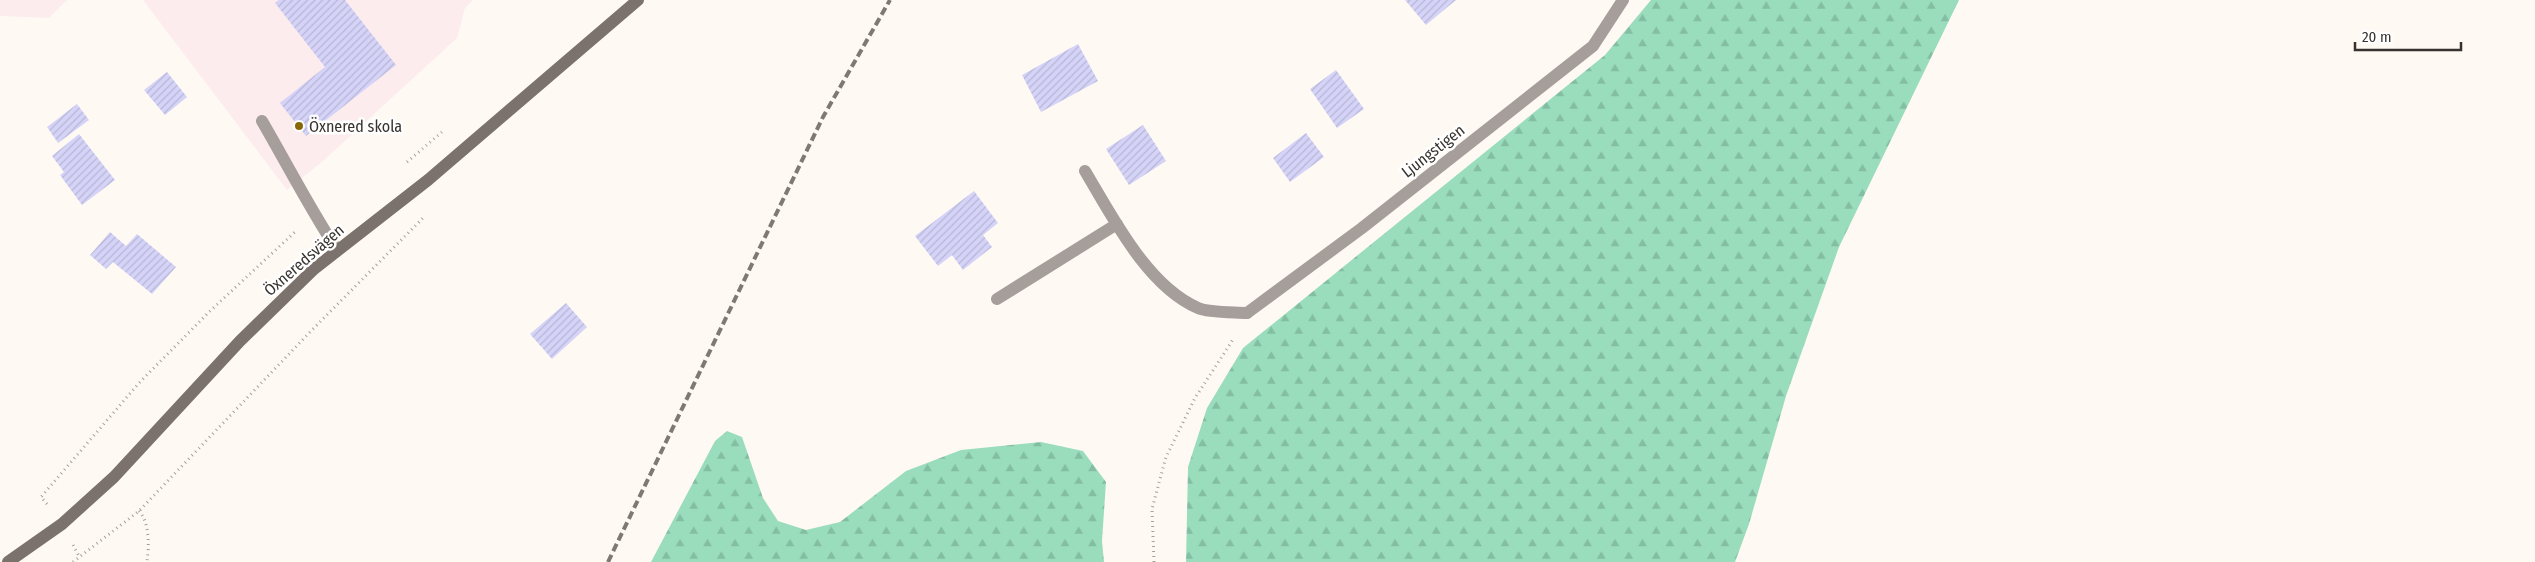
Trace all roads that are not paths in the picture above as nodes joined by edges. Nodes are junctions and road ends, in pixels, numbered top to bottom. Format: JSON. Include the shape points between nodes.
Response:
{"nodes":[{"id":1,"x":638,"y":0,"type":"edge"},
{"id":2,"x":1623,"y":0,"type":"edge"},
{"id":3,"x":262,"y":121,"type":"dead end"},
{"id":4,"x":1085,"y":171,"type":"dead end"},
{"id":5,"x":1117,"y":224,"type":"junction"},
{"id":6,"x":337,"y":250,"type":"junction"},
{"id":7,"x":997,"y":299,"type":"dead end"},
{"id":8,"x":8,"y":562,"type":"edge"}],
"edges":[{"from":1,"to":6,"type":"street","name":"Öxneredsvägen","via":[[435,174]]},
{"from":2,"to":5,"type":"street","name":"Ljungstigen","via":[[1593,46],[1362,228],[1247,313],[1199,309],[1158,278],[1134,251]]},
{"from":3,"to":6,"type":"street"},
{"from":4,"to":5,"type":"street"},
{"from":5,"to":7,"type":"street"},
{"from":6,"to":8,"type":"street","name":"Öxneredsvägen","via":[[240,342],[114,477],[62,524]]}]}
